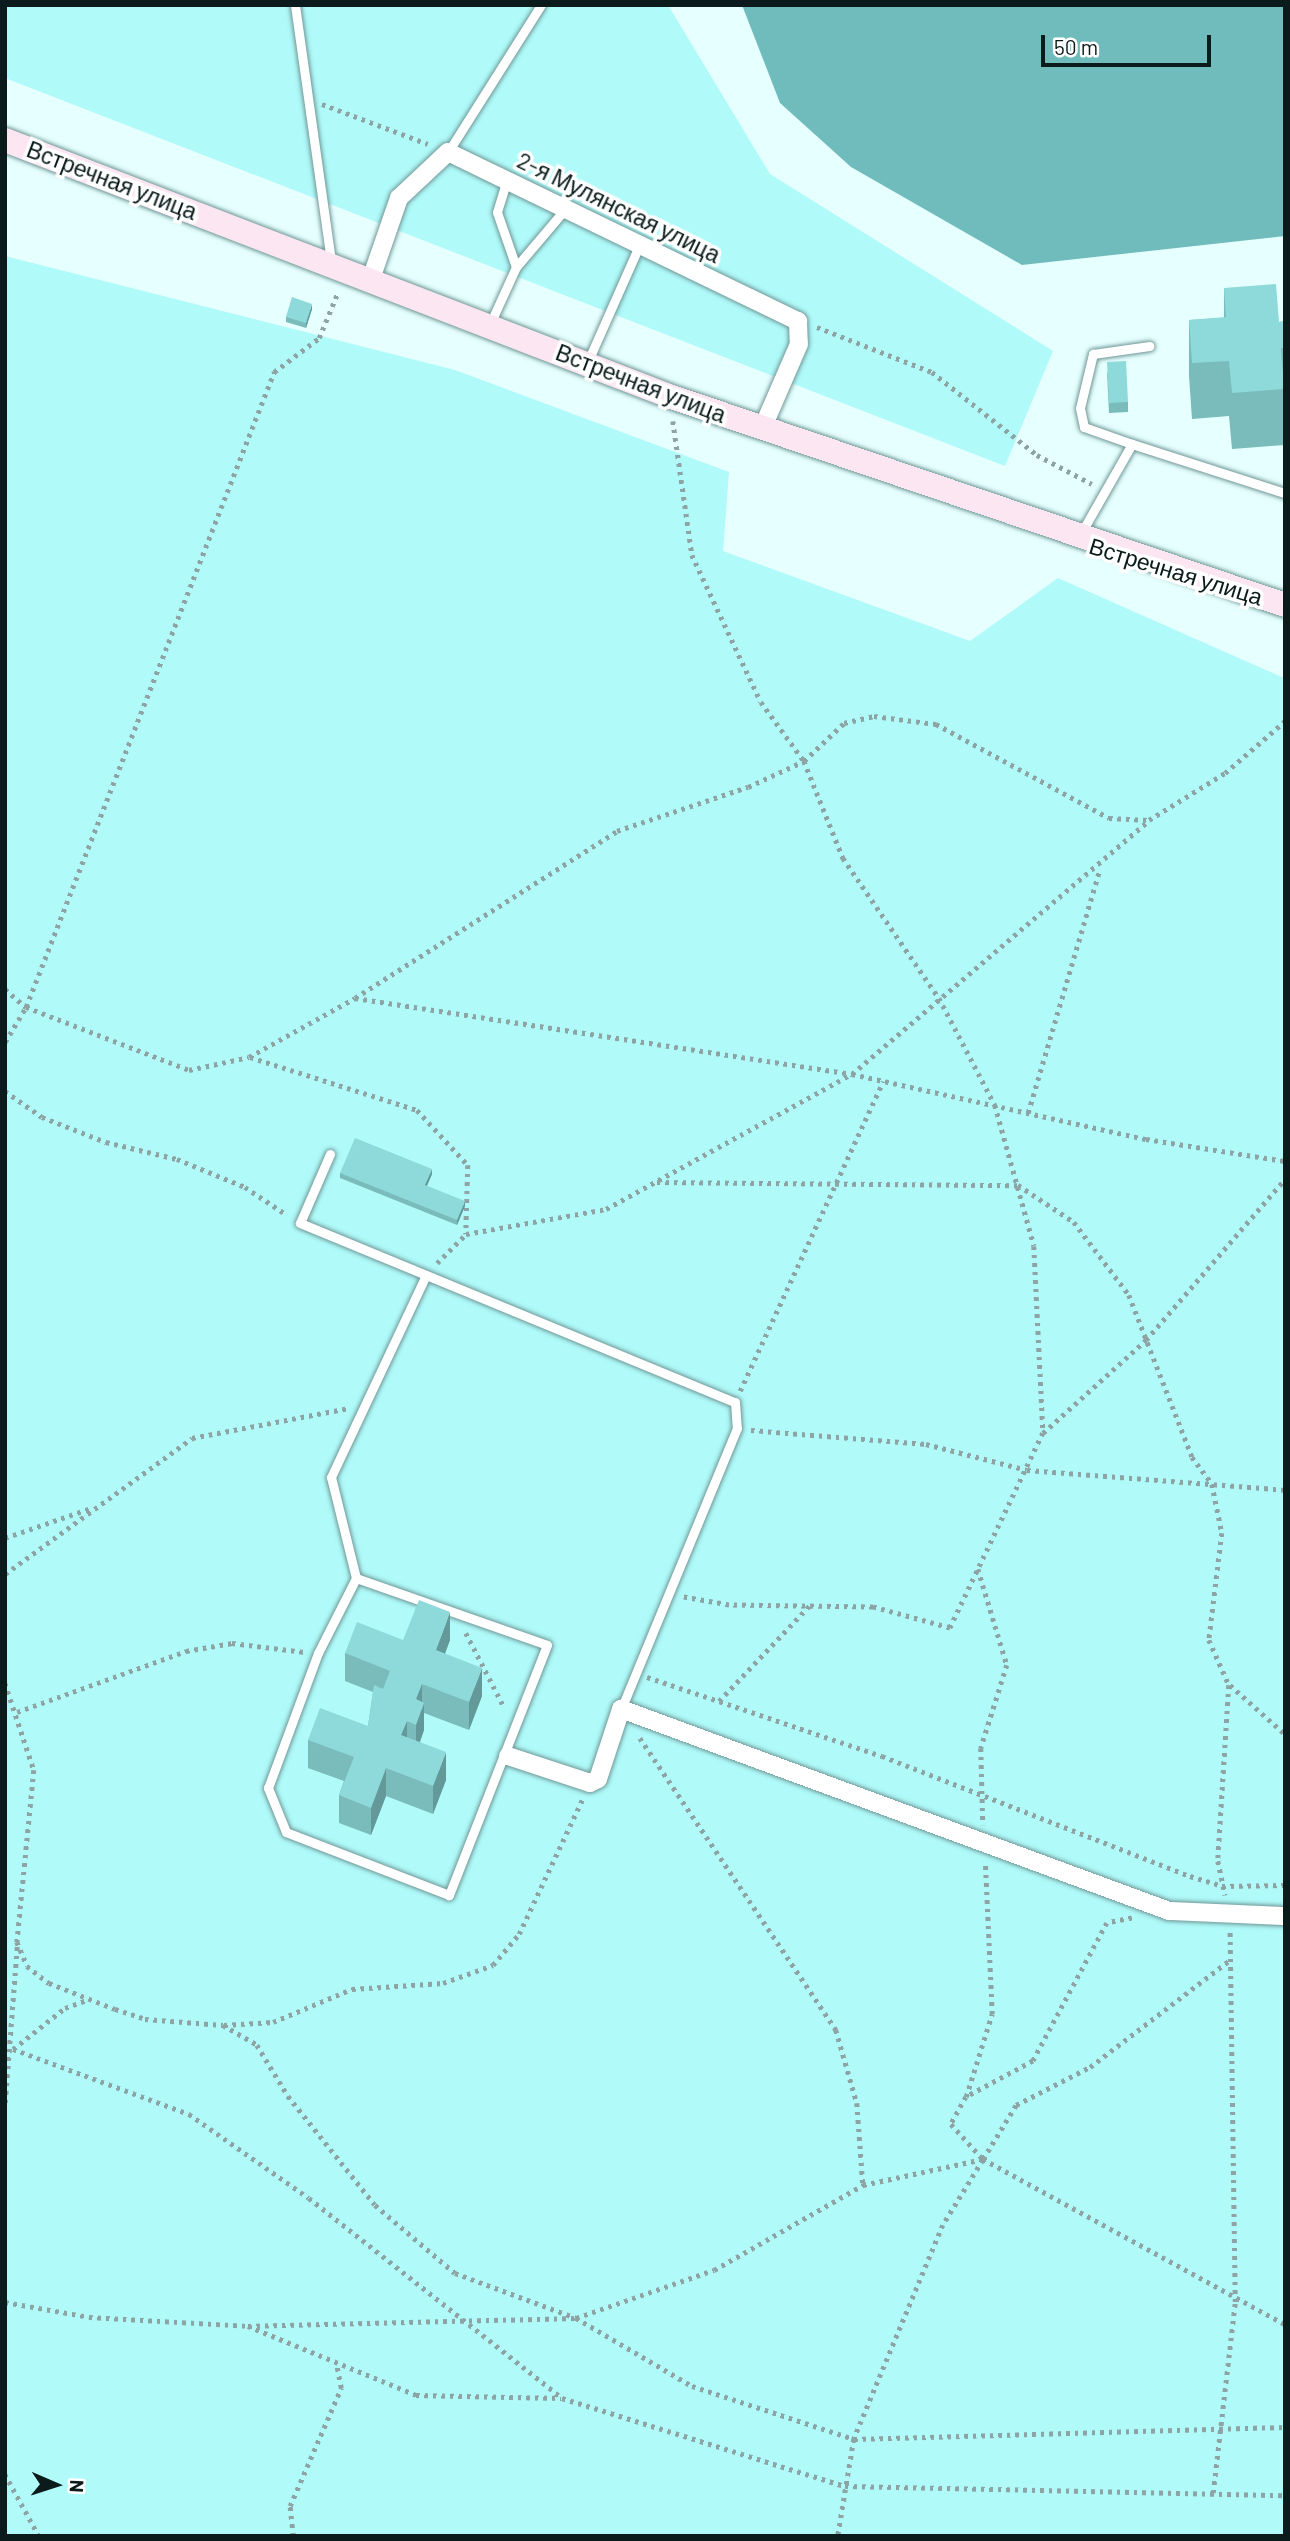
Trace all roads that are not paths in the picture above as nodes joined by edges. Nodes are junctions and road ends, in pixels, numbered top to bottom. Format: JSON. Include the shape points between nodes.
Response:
{"nodes":[{"id":1,"x":295,"y":5,"type":"edge"},
{"id":2,"x":541,"y":5,"type":"edge"},
{"id":3,"x":5,"y":140,"type":"edge"},
{"id":4,"x":448,"y":152,"type":"junction"},
{"id":5,"x":507,"y":179,"type":"junction"},
{"id":6,"x":566,"y":208,"type":"junction"},
{"id":7,"x":638,"y":247,"type":"junction"},
{"id":8,"x":340,"y":264,"type":"junction"},
{"id":9,"x":516,"y":267,"type":"junction"},
{"id":10,"x":372,"y":276,"type":"junction"},
{"id":11,"x":490,"y":324,"type":"junction"},
{"id":12,"x":1149,"y":346,"type":"dead end"},
{"id":13,"x":587,"y":363,"type":"junction"},
{"id":14,"x":762,"y":429,"type":"junction"},
{"id":15,"x":1132,"y":444,"type":"junction"},
{"id":16,"x":1285,"y":493,"type":"edge"},
{"id":17,"x":1078,"y":540,"type":"junction"},
{"id":18,"x":1285,"y":605,"type":"edge"},
{"id":19,"x":330,"y":1154,"type":"dead end"},
{"id":20,"x":426,"y":1275,"type":"junction"},
{"id":21,"x":356,"y":1578,"type":"junction"},
{"id":22,"x":621,"y":1709,"type":"junction"},
{"id":23,"x":508,"y":1756,"type":"junction"},
{"id":24,"x":1285,"y":1916,"type":"edge"}],
"edges":[{"from":1,"to":8,"type":"lane","via":[[307,98]]},
{"from":2,"to":4,"type":"lane"},
{"from":3,"to":8,"type":"main road","name":"Встречная улица"},
{"from":4,"to":5,"type":"street","name":"2-я Мулянская улица"},
{"from":4,"to":10,"type":"street","via":[[399,198]]},
{"from":5,"to":6,"type":"street","name":"2-я Мулянская улица"},
{"from":5,"to":9,"type":"lane","via":[[496,212]]},
{"from":6,"to":7,"type":"street","name":"2-я Мулянская улица"},
{"from":6,"to":9,"type":"lane"},
{"from":7,"to":13,"type":"lane"},
{"from":7,"to":14,"type":"street","name":"2-я Мулянская улица","via":[[798,321],[799,344]]},
{"from":8,"to":10,"type":"main road","name":"Встречная улица"},
{"from":9,"to":11,"type":"lane"},
{"from":10,"to":11,"type":"main road","name":"Встречная улица"},
{"from":11,"to":13,"type":"main road","name":"Встречная улица"},
{"from":12,"to":15,"type":"lane","via":[[1093,354],[1080,408],[1084,427]]},
{"from":13,"to":14,"type":"main road","name":"Встречная улица"},
{"from":14,"to":17,"type":"main road","name":"Встречная улица"},
{"from":15,"to":16,"type":"lane"},
{"from":15,"to":17,"type":"lane"},
{"from":17,"to":18,"type":"main road","name":"Встречная улица"},
{"from":19,"to":20,"type":"lane","via":[[300,1223]]},
{"from":20,"to":21,"type":"lane","via":[[329,1486]]},
{"from":20,"to":22,"type":"lane","via":[[735,1402],[737,1428]]},
{"from":21,"to":23,"type":"lane","via":[[547,1645]]},
{"from":21,"to":23,"type":"lane","via":[[318,1653],[268,1788],[286,1832],[449,1895]]},
{"from":22,"to":23,"type":"street","via":[[598,1779],[583,1783]]},
{"from":22,"to":24,"type":"street","via":[[1169,1911]]}]}
